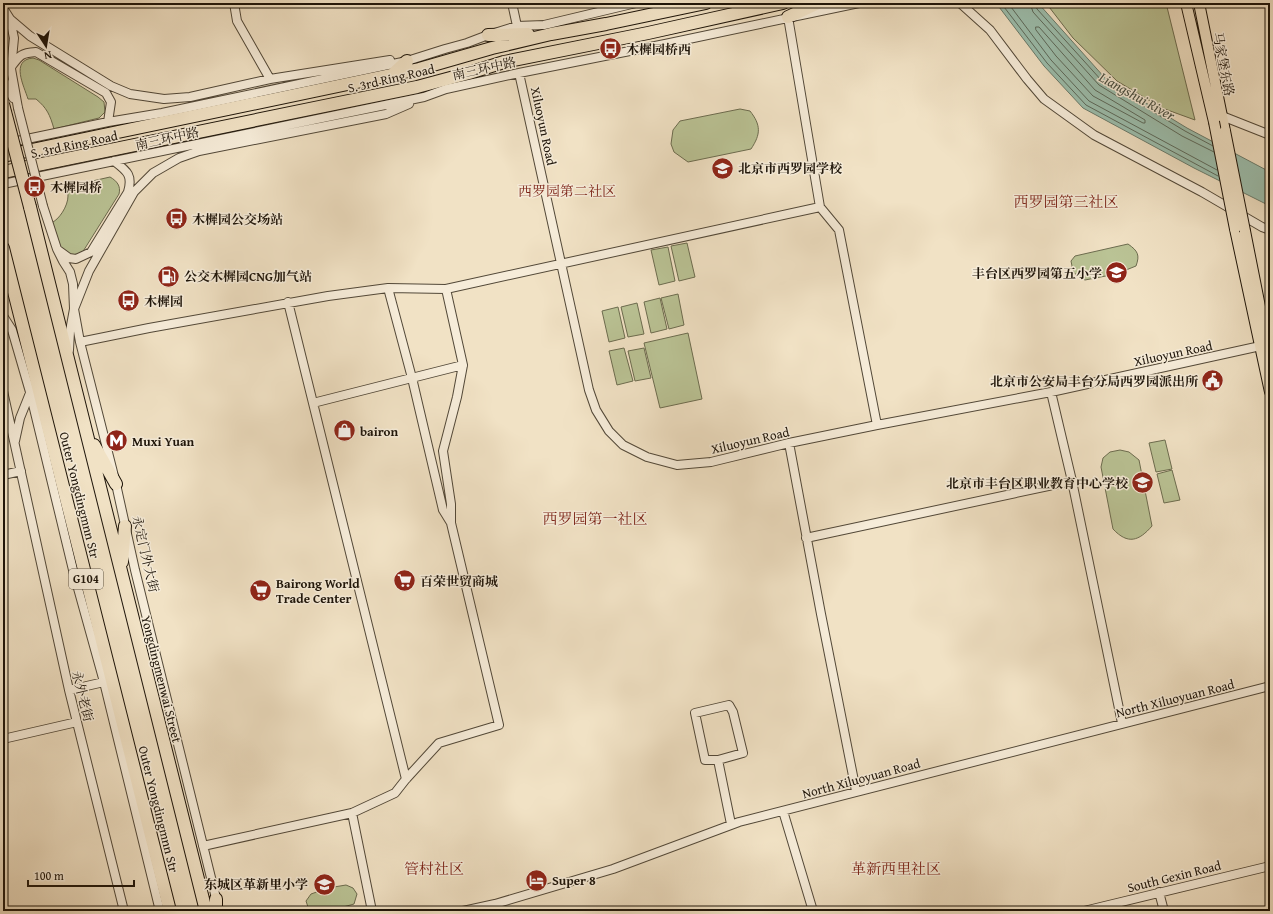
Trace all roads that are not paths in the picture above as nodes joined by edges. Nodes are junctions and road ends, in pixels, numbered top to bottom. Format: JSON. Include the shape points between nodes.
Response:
{"nodes":[{"id":1,"x":234,"y":3,"type":"edge"},
{"id":2,"x":512,"y":3,"type":"edge"},
{"id":3,"x":636,"y":3,"type":"edge"},
{"id":4,"x":706,"y":3,"type":"edge"},
{"id":5,"x":782,"y":3,"type":"edge"},
{"id":6,"x":818,"y":3,"type":"edge"},
{"id":7,"x":859,"y":3,"type":"edge"},
{"id":8,"x":960,"y":3,"type":"edge"},
{"id":9,"x":1186,"y":3,"type":"edge"},
{"id":10,"x":1199,"y":3,"type":"edge"},
{"id":11,"x":3,"y":8,"type":"edge"},
{"id":12,"x":788,"y":17,"type":"junction"},
{"id":13,"x":10,"y":18,"type":"junction"},
{"id":14,"x":517,"y":26,"type":"junction"},
{"id":15,"x":551,"y":34,"type":"junction"},
{"id":16,"x":488,"y":35,"type":"junction"},
{"id":17,"x":445,"y":49,"type":"junction"},
{"id":18,"x":407,"y":61,"type":"junction"},
{"id":19,"x":11,"y":67,"type":"junction"},
{"id":20,"x":520,"y":73,"type":"junction"},
{"id":21,"x":392,"y":74,"type":"junction"},
{"id":22,"x":3,"y":78,"type":"edge"},
{"id":23,"x":270,"y":79,"type":"junction"},
{"id":24,"x":446,"y":89,"type":"joint"},
{"id":25,"x":421,"y":92,"type":"junction"},
{"id":26,"x":3,"y":104,"type":"edge"},
{"id":27,"x":18,"y":108,"type":"junction"},
{"id":28,"x":1218,"y":119,"type":"junction"},
{"id":29,"x":108,"y":122,"type":"junction"},
{"id":30,"x":1270,"y":134,"type":"edge"},
{"id":31,"x":3,"y":144,"type":"edge"},
{"id":32,"x":3,"y":156,"type":"edge"},
{"id":33,"x":114,"y":161,"type":"junction"},
{"id":34,"x":3,"y":172,"type":"edge"},
{"id":35,"x":3,"y":184,"type":"edge"},
{"id":36,"x":820,"y":207,"type":"junction"},
{"id":37,"x":1270,"y":230,"type":"edge"},
{"id":38,"x":3,"y":248,"type":"edge"},
{"id":39,"x":57,"y":249,"type":"junction"},
{"id":40,"x":561,"y":264,"type":"junction"},
{"id":41,"x":388,"y":288,"type":"junction"},
{"id":42,"x":446,"y":288,"type":"junction"},
{"id":43,"x":288,"y":302,"type":"junction"},
{"id":44,"x":74,"y":310,"type":"junction"},
{"id":45,"x":3,"y":316,"type":"edge"},
{"id":46,"x":80,"y":342,"type":"junction"},
{"id":47,"x":1264,"y":346,"type":"junction"},
{"id":48,"x":1270,"y":357,"type":"edge"},
{"id":49,"x":68,"y":361,"type":"junction"},
{"id":50,"x":462,"y":365,"type":"junction"},
{"id":51,"x":412,"y":378,"type":"junction"},
{"id":52,"x":3,"y":391,"type":"edge"},
{"id":53,"x":30,"y":392,"type":"junction"},
{"id":54,"x":1051,"y":392,"type":"junction"},
{"id":55,"x":1270,"y":392,"type":"edge"},
{"id":56,"x":313,"y":403,"type":"junction"},
{"id":57,"x":877,"y":425,"type":"junction"},
{"id":58,"x":86,"y":431,"type":"junction"},
{"id":59,"x":788,"y":443,"type":"junction"},
{"id":60,"x":14,"y":444,"type":"junction"},
{"id":61,"x":21,"y":471,"type":"junction"},
{"id":62,"x":3,"y":475,"type":"edge"},
{"id":63,"x":1072,"y":481,"type":"junction"},
{"id":64,"x":116,"y":484,"type":"junction"},
{"id":65,"x":451,"y":523,"type":"junction"},
{"id":66,"x":125,"y":526,"type":"junction"},
{"id":67,"x":806,"y":538,"type":"junction"},
{"id":68,"x":122,"y":574,"type":"junction"},
{"id":69,"x":104,"y":682,"type":"junction"},
{"id":70,"x":1270,"y":686,"type":"edge"},
{"id":71,"x":69,"y":690,"type":"junction"},
{"id":72,"x":77,"y":722,"type":"junction"},
{"id":73,"x":1122,"y":724,"type":"junction"},
{"id":74,"x":3,"y":740,"type":"edge"},
{"id":75,"x":718,"y":760,"type":"junction"},
{"id":76,"x":406,"y":779,"type":"junction"},
{"id":77,"x":856,"y":791,"type":"junction"},
{"id":78,"x":783,"y":811,"type":"junction"},
{"id":79,"x":352,"y":813,"type":"junction"},
{"id":80,"x":731,"y":824,"type":"junction"},
{"id":81,"x":203,"y":846,"type":"junction"},
{"id":82,"x":1270,"y":866,"type":"edge"},
{"id":83,"x":1159,"y":892,"type":"junction"},
{"id":84,"x":217,"y":907,"type":"edge"},
{"id":85,"x":124,"y":911,"type":"edge"},
{"id":86,"x":160,"y":911,"type":"edge"},
{"id":87,"x":170,"y":911,"type":"edge"},
{"id":88,"x":206,"y":911,"type":"edge"},
{"id":89,"x":372,"y":911,"type":"edge"},
{"id":90,"x":463,"y":911,"type":"edge"},
{"id":91,"x":813,"y":911,"type":"edge"},
{"id":92,"x":1084,"y":911,"type":"edge"},
{"id":93,"x":1164,"y":911,"type":"edge"}],
"edges":[{"from":1,"to":23,"type":"street","via":[[237,21]]},
{"from":2,"to":14,"type":"street"},
{"from":3,"to":14,"type":"street","name":"南三环中路","via":[[544,25]]},
{"from":4,"to":15,"type":"highway","name":"S. 3rd Ring Road"},
{"from":5,"to":25,"type":"highway","name":"S. 3rd Ring Road","via":[[504,62]]},
{"from":6,"to":12,"type":"highway"},
{"from":7,"to":12,"type":"street","name":"南三环中路"},
{"from":8,"to":37,"type":"street","via":[[990,30],[1044,98],[1094,135]]},
{"from":9,"to":28,"type":"main road","name":"马家堡东路"},
{"from":10,"to":28,"type":"main road","name":"马家堡东路","via":[[1215,85]]},
{"from":11,"to":13,"type":"street"},
{"from":12,"to":20,"type":"street","name":"南三环中路"},
{"from":12,"to":36,"type":"street"},
{"from":13,"to":19,"type":"street","via":[[14,38]]},
{"from":13,"to":23,"type":"street","via":[[30,36],[111,86],[130,94],[164,99],[190,97]]},
{"from":14,"to":16,"type":"street","name":"南三环中路"},
{"from":15,"to":16,"type":"highway"},
{"from":15,"to":21,"type":"highway","name":"S. 3rd Ring Road"},
{"from":16,"to":17,"type":"street","name":"南三环中路","via":[[467,44]]},
{"from":17,"to":18,"type":"street","name":"南三环中路"},
{"from":17,"to":23,"type":"street"},
{"from":18,"to":21,"type":"highway"},
{"from":18,"to":29,"type":"street","name":"南三环中路"},
{"from":19,"to":27,"type":"street"},
{"from":19,"to":29,"type":"street","via":[[20,55],[36,52],[106,93],[111,102]]},
{"from":20,"to":24,"type":"street","name":"南三环中路"},
{"from":20,"to":40,"type":"street","name":"Xiluoyun Road"},
{"from":21,"to":32,"type":"highway","name":"S. 3rd Ring Road"},
{"from":22,"to":27,"type":"street"},
{"from":24,"to":25,"type":"highway"},
{"from":25,"to":33,"type":"street","name":"南三环中路"},
{"from":25,"to":34,"type":"highway","name":"S. 3rd Ring Road"},
{"from":25,"to":44,"type":"street","via":[[386,114],[199,151],[179,158],[153,173],[134,192],[89,271]]},
{"from":26,"to":49,"type":"highway","number":"G104","bridge":true},
{"from":27,"to":39,"type":"street","name":"永定门外大街","bridge":true,"via":[[43,206]]},
{"from":28,"to":30,"type":"street"},
{"from":28,"to":47,"type":"main road","bridge":true,"via":[[1235,229]]},
{"from":28,"to":47,"type":"main road","name":"马家堡东路","bridge":true,"via":[[1224,131],[1245,231]]},
{"from":29,"to":31,"type":"street","name":"南三环中路"},
{"from":33,"to":35,"type":"street","name":"南三环中路"},
{"from":33,"to":39,"type":"street","via":[[130,176],[128,192],[91,252],[76,259],[69,258]]},
{"from":36,"to":40,"type":"street"},
{"from":36,"to":57,"type":"street","via":[[839,230]]},
{"from":38,"to":87,"type":"highway","name":"Outer Yongdingmnn Str","number":"G104"},
{"from":39,"to":44,"type":"street","name":"永定门外大街","via":[[74,284]]},
{"from":40,"to":42,"type":"street"},
{"from":40,"to":59,"type":"street","name":"Xiluoyun Road","via":[[589,390],[596,410],[609,431],[623,445],[647,457],[676,465],[711,462]]},
{"from":41,"to":42,"type":"street"},
{"from":41,"to":43,"type":"street"},
{"from":41,"to":51,"type":"street"},
{"from":42,"to":50,"type":"street"},
{"from":43,"to":46,"type":"street"},
{"from":43,"to":56,"type":"street"},
{"from":44,"to":46,"type":"street","name":"永定门外大街"},
{"from":44,"to":49,"type":"street"},
{"from":45,"to":53,"type":"street","via":[[12,330]]},
{"from":46,"to":64,"type":"street","name":"永定门外大街"},
{"from":47,"to":48,"type":"main road"},
{"from":47,"to":54,"type":"street","name":"Xiluoyun Road"},
{"from":47,"to":55,"type":"main road"},
{"from":49,"to":58,"type":"highway","number":"G104"},
{"from":50,"to":51,"type":"street"},
{"from":50,"to":65,"type":"street","via":[[457,398],[443,451],[451,504]]},
{"from":51,"to":56,"type":"street"},
{"from":51,"to":65,"type":"street","via":[[443,510]]},
{"from":52,"to":60,"type":"street","name":"永外老街"},
{"from":53,"to":60,"type":"street"},
{"from":53,"to":69,"type":"street","via":[[74,574]]},
{"from":54,"to":57,"type":"street","name":"Xiluoyun Road"},
{"from":54,"to":63,"type":"street"},
{"from":56,"to":76,"type":"street"},
{"from":57,"to":59,"type":"street","name":"Xiluoyun Road"},
{"from":58,"to":64,"type":"highway"},
{"from":58,"to":68,"type":"highway","name":"Yongdingmenwai Street","number":"G104"},
{"from":59,"to":67,"type":"street"},
{"from":60,"to":61,"type":"street","name":"永外老街"},
{"from":61,"to":62,"type":"street"},
{"from":61,"to":71,"type":"street","name":"永外老街"},
{"from":63,"to":67,"type":"street"},
{"from":63,"to":73,"type":"street"},
{"from":64,"to":66,"type":"street","name":"永定门外大街"},
{"from":65,"to":76,"type":"street","via":[[499,724],[439,743]]},
{"from":66,"to":68,"type":"highway"},
{"from":66,"to":81,"type":"street","name":"永定门外大街"},
{"from":67,"to":77,"type":"street"},
{"from":68,"to":88,"type":"highway","name":"Yongdingmenwai Street","number":"G104"},
{"from":69,"to":71,"type":"street"},
{"from":69,"to":86,"type":"street"},
{"from":70,"to":73,"type":"street","name":"North Xiluoyuan Road"},
{"from":71,"to":72,"type":"street","name":"永外老街"},
{"from":72,"to":74,"type":"street"},
{"from":72,"to":85,"type":"street","name":"永外老街"},
{"from":73,"to":77,"type":"street","name":"North Xiluoyuan Road"},
{"from":75,"to":75,"type":"street","via":[[705,760],[695,713],[728,705],[733,712],[743,753]]},
{"from":75,"to":80,"type":"street"},
{"from":76,"to":79,"type":"street","via":[[395,793]]},
{"from":77,"to":78,"type":"street","name":"North Xiluoyuan Road"},
{"from":78,"to":80,"type":"street","name":"North Xiluoyuan Road"},
{"from":78,"to":91,"type":"street"},
{"from":79,"to":81,"type":"street"},
{"from":79,"to":89,"type":"street"},
{"from":80,"to":90,"type":"street","name":"North Xiluoyuan Road","via":[[613,869]]},
{"from":81,"to":84,"type":"street","name":"永定门外大街"},
{"from":82,"to":83,"type":"street","name":"South Gexin Road"},
{"from":83,"to":92,"type":"street","name":"South Gexin Road"},
{"from":83,"to":93,"type":"street"}]}
